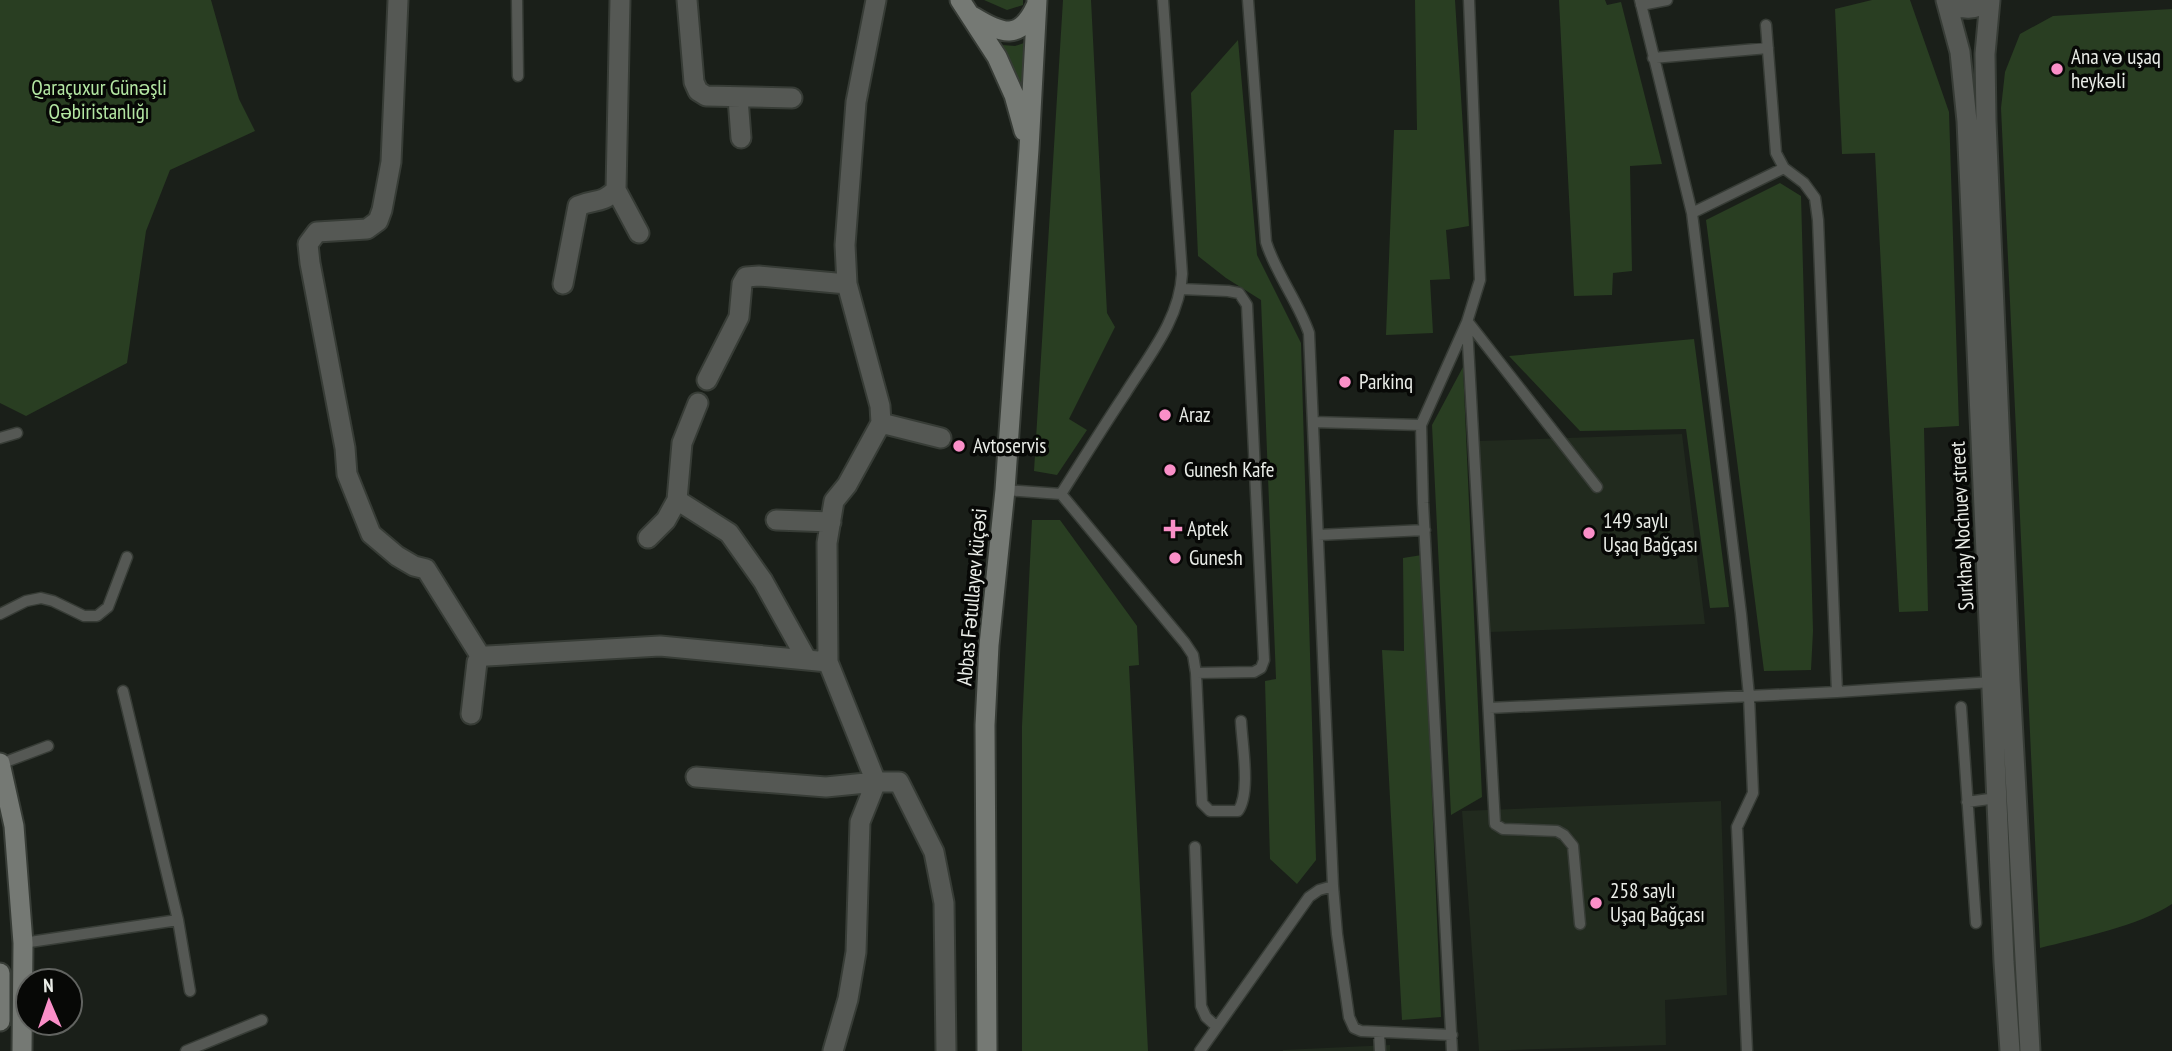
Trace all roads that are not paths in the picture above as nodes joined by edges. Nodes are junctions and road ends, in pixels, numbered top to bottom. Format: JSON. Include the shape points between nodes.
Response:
{"nodes":[{"id":1,"x":398,"y":0,"type":"edge"},
{"id":2,"x":517,"y":0,"type":"edge"},
{"id":3,"x":620,"y":0,"type":"edge"},
{"id":4,"x":687,"y":0,"type":"edge"},
{"id":5,"x":876,"y":0,"type":"edge"},
{"id":6,"x":1163,"y":0,"type":"edge"},
{"id":7,"x":1248,"y":0,"type":"edge"},
{"id":8,"x":1469,"y":0,"type":"edge"},
{"id":9,"x":1667,"y":0,"type":"edge"},
{"id":10,"x":1947,"y":0,"type":"edge"},
{"id":11,"x":1991,"y":0,"type":"edge"},
{"id":12,"x":1037,"y":2,"type":"edge"},
{"id":13,"x":1640,"y":3,"type":"edge"},
{"id":14,"x":965,"y":7,"type":"edge"},
{"id":15,"x":1766,"y":25,"type":"dead end"},
{"id":16,"x":1768,"y":48,"type":"junction"},
{"id":17,"x":1653,"y":58,"type":"junction"},
{"id":18,"x":518,"y":76,"type":"dead end"},
{"id":19,"x":738,"y":98,"type":"junction"},
{"id":20,"x":792,"y":98,"type":"dead end"},
{"id":21,"x":741,"y":138,"type":"dead end"},
{"id":22,"x":1029,"y":149,"type":"junction"},
{"id":23,"x":1784,"y":168,"type":"junction"},
{"id":24,"x":616,"y":190,"type":"junction"},
{"id":25,"x":1692,"y":213,"type":"junction"},
{"id":26,"x":639,"y":233,"type":"dead end"},
{"id":27,"x":563,"y":284,"type":"dead end"},
{"id":28,"x":847,"y":284,"type":"junction"},
{"id":29,"x":1181,"y":289,"type":"junction"},
{"id":30,"x":1467,"y":322,"type":"junction"},
{"id":31,"x":707,"y":380,"type":"dead end"},
{"id":32,"x":698,"y":403,"type":"dead end"},
{"id":33,"x":1313,"y":422,"type":"junction"},
{"id":34,"x":881,"y":423,"type":"junction"},
{"id":35,"x":1421,"y":425,"type":"junction"},
{"id":36,"x":17,"y":433,"type":"dead end"},
{"id":37,"x":0,"y":438,"type":"edge"},
{"id":38,"x":941,"y":438,"type":"dead end"},
{"id":39,"x":1597,"y":487,"type":"dead end"},
{"id":40,"x":1005,"y":490,"type":"junction"},
{"id":41,"x":1061,"y":494,"type":"junction"},
{"id":42,"x":677,"y":500,"type":"junction"},
{"id":43,"x":776,"y":520,"type":"dead end"},
{"id":44,"x":831,"y":522,"type":"junction"},
{"id":45,"x":1425,"y":530,"type":"junction"},
{"id":46,"x":1318,"y":535,"type":"junction"},
{"id":47,"x":648,"y":538,"type":"dead end"},
{"id":48,"x":127,"y":558,"type":"dead end"},
{"id":49,"x":0,"y":614,"type":"edge"},
{"id":50,"x":481,"y":657,"type":"junction"},
{"id":51,"x":807,"y":660,"type":"junction"},
{"id":52,"x":828,"y":662,"type":"junction"},
{"id":53,"x":1196,"y":673,"type":"junction"},
{"id":54,"x":1992,"y":682,"type":"junction"},
{"id":55,"x":123,"y":691,"type":"dead end"},
{"id":56,"x":1837,"y":692,"type":"junction"},
{"id":57,"x":1749,"y":696,"type":"junction"},
{"id":58,"x":1961,"y":707,"type":"dead end"},
{"id":59,"x":1489,"y":708,"type":"junction"},
{"id":60,"x":471,"y":714,"type":"dead end"},
{"id":61,"x":1241,"y":721,"type":"dead end"},
{"id":62,"x":48,"y":746,"type":"dead end"},
{"id":63,"x":0,"y":763,"type":"edge"},
{"id":64,"x":696,"y":777,"type":"dead end"},
{"id":65,"x":876,"y":782,"type":"junction"},
{"id":66,"x":1997,"y":798,"type":"junction"},
{"id":67,"x":1967,"y":802,"type":"junction"},
{"id":68,"x":1195,"y":847,"type":"dead end"},
{"id":69,"x":1333,"y":886,"type":"junction"},
{"id":70,"x":178,"y":920,"type":"junction"},
{"id":71,"x":1976,"y":923,"type":"dead end"},
{"id":72,"x":1580,"y":924,"type":"dead end"},
{"id":73,"x":23,"y":943,"type":"junction"},
{"id":74,"x":0,"y":972,"type":"edge"},
{"id":75,"x":190,"y":991,"type":"dead end"},
{"id":76,"x":262,"y":1020,"type":"dead end"},
{"id":77,"x":0,"y":1021,"type":"edge"},
{"id":78,"x":1217,"y":1027,"type":"junction"},
{"id":79,"x":1379,"y":1032,"type":"junction"},
{"id":80,"x":1452,"y":1035,"type":"junction"},
{"id":81,"x":22,"y":1051,"type":"edge"},
{"id":82,"x":186,"y":1051,"type":"edge"},
{"id":83,"x":833,"y":1051,"type":"edge"},
{"id":84,"x":946,"y":1051,"type":"edge"},
{"id":85,"x":987,"y":1051,"type":"edge"},
{"id":86,"x":1200,"y":1051,"type":"edge"},
{"id":87,"x":1380,"y":1051,"type":"edge"},
{"id":88,"x":1452,"y":1051,"type":"edge"},
{"id":89,"x":1747,"y":1051,"type":"edge"},
{"id":90,"x":2010,"y":1051,"type":"edge"},
{"id":91,"x":2030,"y":1051,"type":"edge"}],
"edges":[{"from":1,"to":50,"type":"street","via":[[391,162],[382,210],[378,221],[367,229],[317,232],[309,244],[310,262],[347,474],[371,534],[397,556],[426,569]]},
{"from":2,"to":18,"type":"lane"},
{"from":3,"to":24,"type":"street"},
{"from":4,"to":19,"type":"street","via":[[698,91],[706,96]]},
{"from":5,"to":28,"type":"street","via":[[856,102],[845,245]]},
{"from":6,"to":29,"type":"lane"},
{"from":7,"to":33,"type":"lane","via":[[1266,242],[1309,332]]},
{"from":8,"to":30,"type":"lane","via":[[1480,280]]},
{"from":9,"to":13,"type":"lane"},
{"from":10,"to":11,"type":"street","via":[[1972,9]]},
{"from":10,"to":54,"type":"street","name":"Surkhay Nochuev street","via":[[1960,52],[1967,121]]},
{"from":11,"to":91,"type":"street","name":"Surkhay Nochuev street","via":[[1985,54],[1986,121]]},
{"from":12,"to":14,"type":"main road","via":[[1024,26],[1014,30],[992,28]]},
{"from":12,"to":22,"type":"main road","name":"Abbas Fətullayev küçəsi"},
{"from":13,"to":17,"type":"lane"},
{"from":14,"to":22,"type":"main road","via":[[1014,94]]},
{"from":15,"to":16,"type":"lane"},
{"from":16,"to":17,"type":"lane"},
{"from":16,"to":23,"type":"lane","via":[[1776,153]]},
{"from":17,"to":25,"type":"lane"},
{"from":19,"to":20,"type":"street"},
{"from":19,"to":21,"type":"street"},
{"from":22,"to":40,"type":"main road","name":"Abbas Fətullayev küçəsi"},
{"from":23,"to":25,"type":"lane"},
{"from":23,"to":56,"type":"lane","via":[[1815,198],[1818,220]]},
{"from":24,"to":26,"type":"street"},
{"from":24,"to":27,"type":"street","via":[[605,201],[578,206]]},
{"from":25,"to":57,"type":"lane"},
{"from":28,"to":31,"type":"street","via":[[746,277],[739,317]]},
{"from":28,"to":34,"type":"street"},
{"from":29,"to":41,"type":"lane","via":[[1161,336]]},
{"from":29,"to":53,"type":"lane","via":[[1239,293],[1247,305],[1264,660],[1254,672]]},
{"from":30,"to":35,"type":"lane"},
{"from":30,"to":39,"type":"lane"},
{"from":30,"to":59,"type":"lane"},
{"from":32,"to":42,"type":"street","via":[[682,443]]},
{"from":33,"to":35,"type":"lane"},
{"from":33,"to":46,"type":"lane"},
{"from":34,"to":38,"type":"street"},
{"from":34,"to":44,"type":"street","via":[[834,501]]},
{"from":35,"to":45,"type":"lane"},
{"from":36,"to":37,"type":"lane"},
{"from":40,"to":41,"type":"lane"},
{"from":40,"to":85,"type":"main road","name":"Abbas Fətullayev küçəsi","via":[[985,725]]},
{"from":41,"to":53,"type":"lane","via":[[1185,643]]},
{"from":42,"to":47,"type":"street"},
{"from":42,"to":51,"type":"street","via":[[729,533],[763,581]]},
{"from":43,"to":44,"type":"street"},
{"from":44,"to":52,"type":"street","via":[[827,542]]},
{"from":45,"to":46,"type":"lane"},
{"from":45,"to":80,"type":"lane"},
{"from":46,"to":69,"type":"lane"},
{"from":48,"to":49,"type":"lane","via":[[108,607],[97,616],[84,616],[41,598]]},
{"from":50,"to":51,"type":"street","via":[[660,646]]},
{"from":50,"to":60,"type":"street"},
{"from":51,"to":52,"type":"street"},
{"from":52,"to":65,"type":"street"},
{"from":53,"to":61,"type":"lane","via":[[1202,803],[1210,811],[1238,811],[1242,804]]},
{"from":54,"to":56,"type":"lane"},
{"from":54,"to":66,"type":"street","name":"Surkhay Nochuev street"},
{"from":55,"to":70,"type":"lane"},
{"from":56,"to":57,"type":"lane"},
{"from":57,"to":59,"type":"lane"},
{"from":57,"to":89,"type":"lane","via":[[1753,793],[1737,827]]},
{"from":58,"to":67,"type":"lane"},
{"from":59,"to":72,"type":"lane","via":[[1496,824],[1503,829],[1564,835],[1573,846]]},
{"from":62,"to":63,"type":"lane"},
{"from":63,"to":73,"type":"main road","via":[[14,826]]},
{"from":64,"to":65,"type":"street","via":[[826,787]]},
{"from":65,"to":83,"type":"street","via":[[860,822],[856,952]]},
{"from":65,"to":84,"type":"street","via":[[899,782],[934,852],[944,903]]},
{"from":66,"to":67,"type":"lane"},
{"from":66,"to":90,"type":"street","name":"Surkhay Nochuev street"},
{"from":67,"to":71,"type":"lane"},
{"from":68,"to":78,"type":"lane","via":[[1201,1006]]},
{"from":69,"to":78,"type":"lane","via":[[1309,897]]},
{"from":69,"to":79,"type":"lane","via":[[1349,1017],[1354,1028]]},
{"from":70,"to":73,"type":"lane"},
{"from":70,"to":75,"type":"lane"},
{"from":73,"to":81,"type":"main road"},
{"from":74,"to":77,"type":"main road"},
{"from":76,"to":82,"type":"lane"},
{"from":78,"to":86,"type":"lane"},
{"from":79,"to":80,"type":"lane"},
{"from":79,"to":87,"type":"lane"},
{"from":80,"to":88,"type":"lane"}]}
